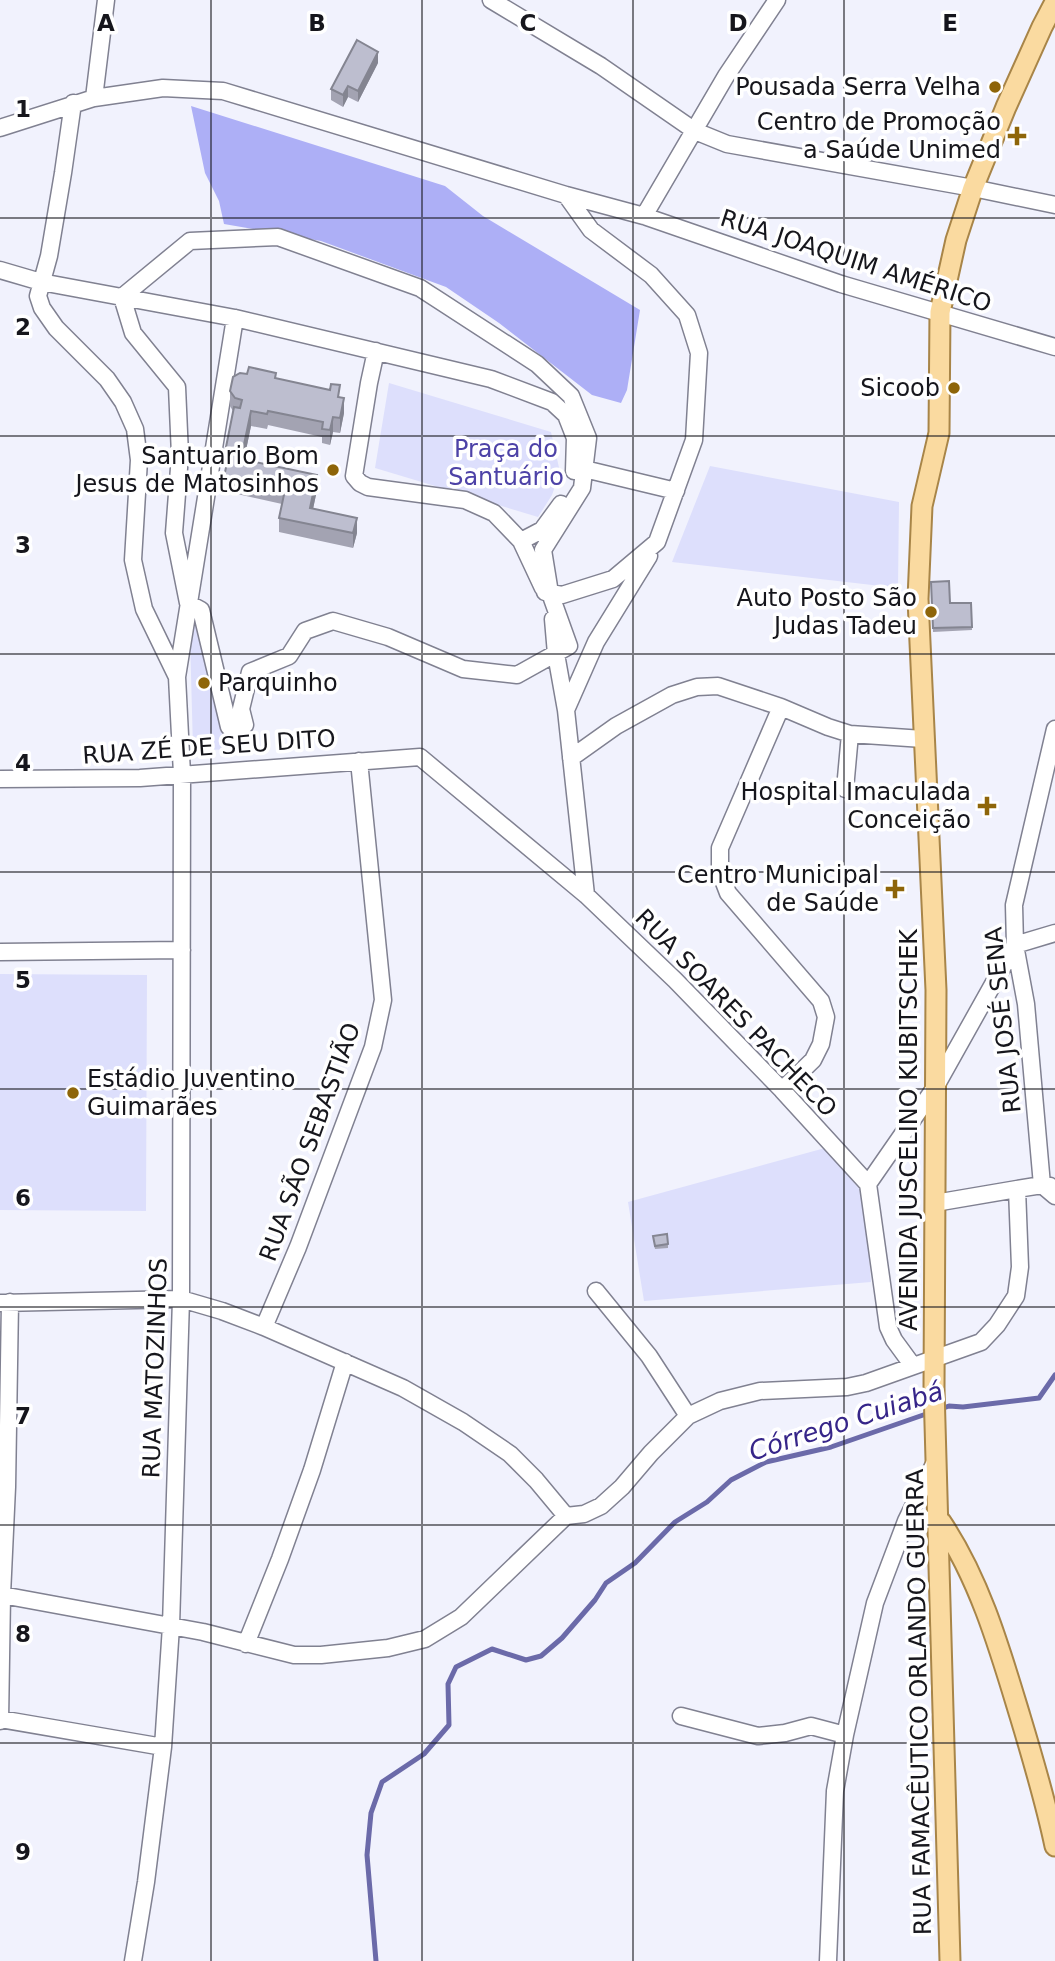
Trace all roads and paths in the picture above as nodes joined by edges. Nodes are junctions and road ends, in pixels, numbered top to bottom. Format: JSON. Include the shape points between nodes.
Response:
{"nodes":[{"id":1,"x":106,"y":0,"type":"edge"},
{"id":2,"x":491,"y":0,"type":"edge"},
{"id":3,"x":776,"y":0,"type":"edge"},
{"id":4,"x":1055,"y":2,"type":"edge"},
{"id":5,"x":94,"y":98,"type":"junction"},
{"id":6,"x":72,"y":103,"type":"junction"},
{"id":7,"x":0,"y":128,"type":"edge"},
{"id":8,"x":695,"y":131,"type":"junction"},
{"id":9,"x":973,"y":188,"type":"junction"},
{"id":10,"x":566,"y":195,"type":"junction"},
{"id":11,"x":1055,"y":205,"type":"edge"},
{"id":12,"x":644,"y":216,"type":"junction"},
{"id":13,"x":0,"y":270,"type":"edge"},
{"id":14,"x":41,"y":282,"type":"junction"},
{"id":15,"x":122,"y":297,"type":"junction"},
{"id":16,"x":940,"y":312,"type":"junction"},
{"id":17,"x":235,"y":317,"type":"junction"},
{"id":18,"x":1055,"y":347,"type":"edge"},
{"id":19,"x":376,"y":351,"type":"junction"},
{"id":20,"x":580,"y":467,"type":"junction"},
{"id":21,"x":676,"y":491,"type":"junction"},
{"id":22,"x":521,"y":541,"type":"junction"},
{"id":23,"x":657,"y":542,"type":"junction"},
{"id":24,"x":547,"y":592,"type":"junction"},
{"id":25,"x":188,"y":603,"type":"junction"},
{"id":26,"x":556,"y":654,"type":"junction"},
{"id":27,"x":177,"y":677,"type":"junction"},
{"id":28,"x":781,"y":707,"type":"junction"},
{"id":29,"x":566,"y":710,"type":"junction"},
{"id":30,"x":1055,"y":729,"type":"edge"},
{"id":31,"x":850,"y":734,"type":"junction"},
{"id":32,"x":923,"y":738,"type":"junction"},
{"id":33,"x":420,"y":757,"type":"joint"},
{"id":34,"x":571,"y":758,"type":"junction"},
{"id":35,"x":359,"y":761,"type":"junction"},
{"id":36,"x":182,"y":774,"type":"junction"},
{"id":37,"x":0,"y":779,"type":"edge"},
{"id":38,"x":845,"y":789,"type":"dead end"},
{"id":39,"x":586,"y":895,"type":"junction"},
{"id":40,"x":1055,"y":933,"type":"edge"},
{"id":41,"x":1015,"y":945,"type":"junction"},
{"id":42,"x":182,"y":950,"type":"junction"},
{"id":43,"x":0,"y":953,"type":"edge"},
{"id":44,"x":936,"y":1086,"type":"junction"},
{"id":45,"x":782,"y":1090,"type":"junction"},
{"id":46,"x":868,"y":1184,"type":"junction"},
{"id":47,"x":1017,"y":1189,"type":"junction"},
{"id":48,"x":1051,"y":1189,"type":"edge"},
{"id":49,"x":935,"y":1203,"type":"junction"},
{"id":50,"x":596,"y":1291,"type":"dead end"},
{"id":51,"x":181,"y":1299,"type":"junction"},
{"id":52,"x":5,"y":1303,"type":"edge"},
{"id":53,"x":264,"y":1327,"type":"junction"},
{"id":54,"x":934,"y":1359,"type":"junction"},
{"id":55,"x":345,"y":1362,"type":"junction"},
{"id":56,"x":913,"y":1366,"type":"junction"},
{"id":57,"x":688,"y":1416,"type":"junction"},
{"id":58,"x":937,"y":1450,"type":"junction"},
{"id":59,"x":566,"y":1516,"type":"junction"},
{"id":60,"x":939,"y":1519,"type":"junction"},
{"id":61,"x":906,"y":1521,"type":"junction"},
{"id":62,"x":2,"y":1595,"type":"junction"},
{"id":63,"x":171,"y":1626,"type":"junction"},
{"id":64,"x":246,"y":1644,"type":"junction"},
{"id":65,"x":681,"y":1716,"type":"dead end"},
{"id":66,"x":0,"y":1720,"type":"edge"},
{"id":67,"x":845,"y":1735,"type":"junction"},
{"id":68,"x":163,"y":1747,"type":"junction"},
{"id":69,"x":1055,"y":1843,"type":"edge"},
{"id":70,"x":133,"y":1961,"type":"edge"},
{"id":71,"x":828,"y":1961,"type":"edge"},
{"id":72,"x":950,"y":1961,"type":"edge"}],
"edges":[{"from":1,"to":5,"type":"street"},
{"from":2,"to":8,"type":"street","via":[[601,66]]},
{"from":3,"to":8,"type":"street"},
{"from":4,"to":9,"type":"main road","name":"AVENIDA JUSCELINO KUBITSCHEK"},
{"from":5,"to":6,"type":"street","name":"RUA JOAQUIM AMÉRICO"},
{"from":5,"to":10,"type":"street","name":"RUA JOAQUIM AMÉRICO","via":[[163,88],[223,92]]},
{"from":6,"to":7,"type":"street","name":"RUA JOAQUIM AMÉRICO"},
{"from":6,"to":14,"type":"street"},
{"from":8,"to":9,"type":"street","via":[[727,144]]},
{"from":8,"to":12,"type":"street"},
{"from":9,"to":11,"type":"street"},
{"from":9,"to":16,"type":"main road","name":"AVENIDA JUSCELINO KUBITSCHEK"},
{"from":10,"to":12,"type":"street","name":"RUA JOAQUIM AMÉRICO"},
{"from":10,"to":21,"type":"street","via":[[590,230],[651,275],[687,315],[699,353],[694,440]]},
{"from":12,"to":16,"type":"street","name":"RUA JOAQUIM AMÉRICO","via":[[841,284]]},
{"from":13,"to":14,"type":"street"},
{"from":14,"to":15,"type":"street"},
{"from":14,"to":27,"type":"street","via":[[38,296],[42,309],[107,379],[135,429],[139,460],[133,561],[144,609]]},
{"from":15,"to":17,"type":"street"},
{"from":15,"to":20,"type":"street","via":[[190,241],[242,238],[278,237],[420,288],[537,364],[571,396],[587,438]]},
{"from":15,"to":25,"type":"street","via":[[133,333],[177,387],[180,455],[174,533]]},
{"from":16,"to":18,"type":"street","name":"RUA JOAQUIM AMÉRICO"},
{"from":16,"to":32,"type":"main road","name":"AVENIDA JUSCELINO KUBITSCHEK","via":[[939,433],[922,506],[918,599]]},
{"from":17,"to":19,"type":"street"},
{"from":17,"to":25,"type":"street"},
{"from":19,"to":20,"type":"street","via":[[491,379],[552,402],[566,415]]},
{"from":19,"to":22,"type":"street","via":[[354,476],[368,486],[465,500],[494,513]]},
{"from":20,"to":21,"type":"street"},
{"from":20,"to":22,"type":"street","via":[[542,530]]},
{"from":20,"to":24,"type":"street","via":[[582,488],[543,550]]},
{"from":21,"to":23,"type":"street"},
{"from":22,"to":24,"type":"street"},
{"from":23,"to":24,"type":"street","via":[[613,579],[562,595]]},
{"from":23,"to":29,"type":"street","via":[[596,642]]},
{"from":24,"to":26,"type":"street","via":[[569,646]]},
{"from":25,"to":26,"type":"street","via":[[201,610],[229,727],[245,725],[241,709],[250,672],[289,656],[305,631],[333,621],[388,637],[464,669],[517,675]]},
{"from":25,"to":27,"type":"street"},
{"from":26,"to":29,"type":"street"},
{"from":27,"to":36,"type":"street","name":"RUA MATOZINHOS"},
{"from":28,"to":31,"type":"street"},
{"from":28,"to":34,"type":"street","via":[[718,686],[697,687],[672,695],[616,726]]},
{"from":28,"to":45,"type":"street","via":[[720,848],[720,872],[728,893],[821,1000],[826,1017],[813,1060]]},
{"from":29,"to":34,"type":"street"},
{"from":30,"to":41,"type":"street","name":"RUA JOSÉ SENA","via":[[1014,905]]},
{"from":31,"to":32,"type":"street"},
{"from":31,"to":38,"type":"street"},
{"from":32,"to":44,"type":"main road","name":"AVENIDA JUSCELINO KUBITSCHEK","via":[[936,990]]},
{"from":33,"to":35,"type":"street","name":"RUA ZÉ DE SEU DITO"},
{"from":33,"to":39,"type":"street","name":"RUA SOARES PACHECO"},
{"from":34,"to":39,"type":"street"},
{"from":35,"to":36,"type":"street","name":"RUA ZÉ DE SEU DITO"},
{"from":35,"to":53,"type":"street","name":"RUA SÃO SEBASTIÃO","via":[[383,1000],[373,1047]]},
{"from":36,"to":37,"type":"street","name":"RUA ZÉ DE SEU DITO"},
{"from":36,"to":42,"type":"street","name":"RUA MATOZINHOS"},
{"from":39,"to":45,"type":"street","name":"RUA SOARES PACHECO"},
{"from":40,"to":41,"type":"street"},
{"from":41,"to":44,"type":"street"},
{"from":41,"to":48,"type":"street","name":"RUA JOSÉ SENA"},
{"from":42,"to":43,"type":"street"},
{"from":42,"to":51,"type":"street","name":"RUA MATOZINHOS"},
{"from":44,"to":46,"type":"street"},
{"from":44,"to":49,"type":"main road","name":"AVENIDA JUSCELINO KUBITSCHEK"},
{"from":45,"to":46,"type":"street","name":"RUA SOARES PACHECO"},
{"from":46,"to":56,"type":"street","via":[[888,1327]]},
{"from":47,"to":48,"type":"street"},
{"from":47,"to":49,"type":"street"},
{"from":47,"to":54,"type":"street","via":[[1020,1267],[1016,1296],[981,1342]]},
{"from":49,"to":54,"type":"main road","name":"AVENIDA JUSCELINO KUBITSCHEK"},
{"from":50,"to":57,"type":"street","via":[[649,1356]]},
{"from":51,"to":52,"type":"street"},
{"from":51,"to":53,"type":"street"},
{"from":51,"to":63,"type":"street","name":"RUA MATOZINHOS"},
{"from":52,"to":62,"type":"street","via":[[7,1487]]},
{"from":53,"to":55,"type":"street"},
{"from":54,"to":56,"type":"street"},
{"from":54,"to":58,"type":"main road","name":"AVENIDA JUSCELINO KUBITSCHEK"},
{"from":55,"to":59,"type":"street","via":[[403,1388],[510,1454]]},
{"from":55,"to":64,"type":"street","via":[[312,1470]]},
{"from":56,"to":57,"type":"street","via":[[847,1387],[760,1391],[720,1401]]},
{"from":57,"to":59,"type":"street","via":[[601,1506]]},
{"from":58,"to":60,"type":"main road","name":"RUA FAMACÊUTICO ORLANDO GUERRA"},
{"from":58,"to":61,"type":"street"},
{"from":59,"to":64,"type":"street","via":[[461,1618],[425,1639],[321,1656]]},
{"from":60,"to":61,"type":"street"},
{"from":60,"to":69,"type":"main road","via":[[984,1605]]},
{"from":60,"to":72,"type":"main road","name":"RUA FAMACÊUTICO ORLANDO GUERRA"},
{"from":61,"to":67,"type":"street","via":[[875,1603]]},
{"from":62,"to":63,"type":"street"},
{"from":62,"to":66,"type":"street"},
{"from":63,"to":64,"type":"street"},
{"from":63,"to":68,"type":"street","name":"RUA MATOZINHOS"},
{"from":65,"to":67,"type":"street","via":[[758,1736],[811,1726]]},
{"from":66,"to":68,"type":"street"},
{"from":67,"to":71,"type":"street","via":[[835,1791]]},
{"from":68,"to":70,"type":"street","name":"RUA MATOZINHOS"}]}
